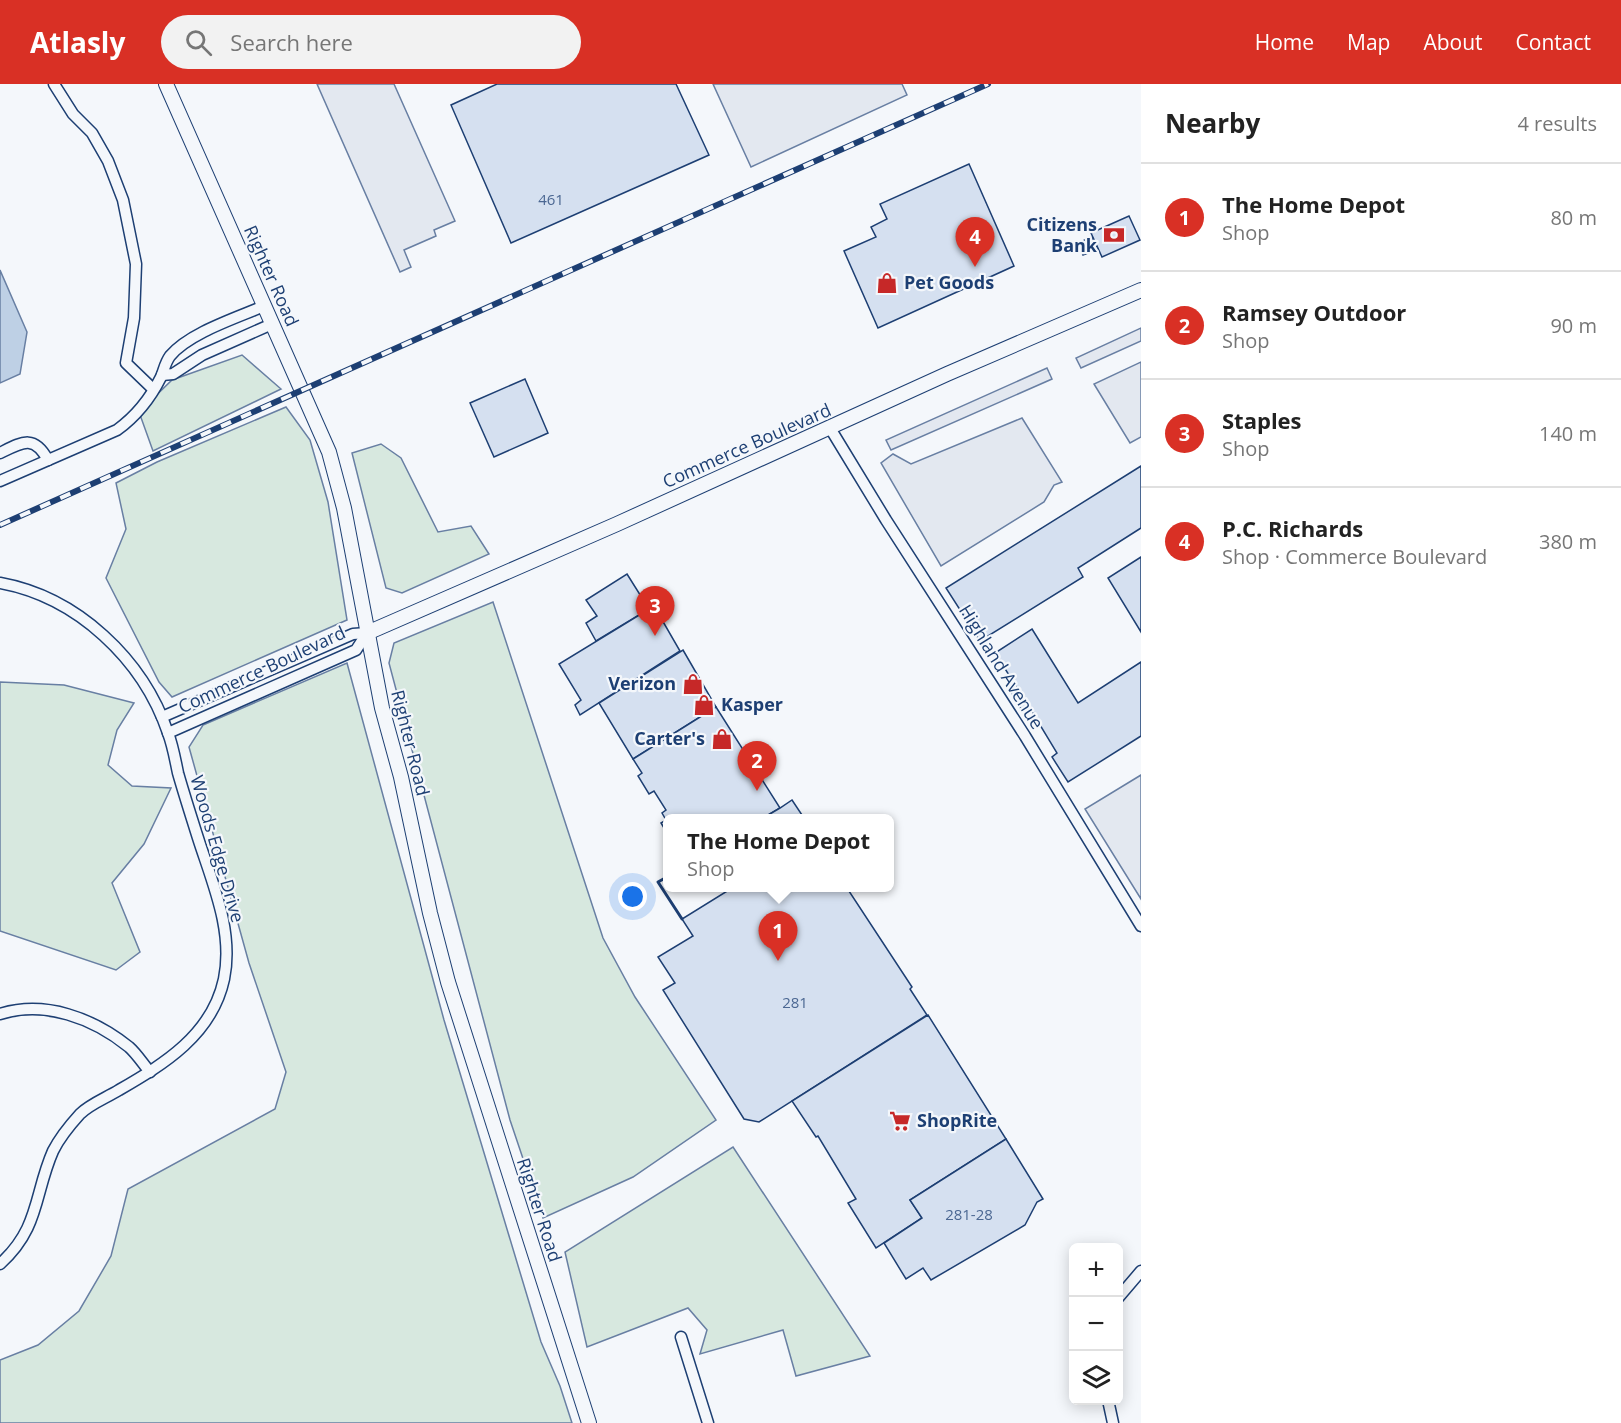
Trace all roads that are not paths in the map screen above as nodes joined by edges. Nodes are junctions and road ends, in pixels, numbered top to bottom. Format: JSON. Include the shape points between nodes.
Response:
{"nodes":[{"id":1,"x":54,"y":84,"type":"edge"},
{"id":2,"x":166,"y":84,"type":"edge"},
{"id":3,"x":1141,"y":290,"type":"edge"},
{"id":4,"x":264,"y":306,"type":"junction"},
{"id":5,"x":272,"y":324,"type":"junction"},
{"id":6,"x":162,"y":375,"type":"junction"},
{"id":7,"x":153,"y":389,"type":"junction"},
{"id":8,"x":830,"y":428,"type":"junction"},
{"id":9,"x":0,"y":453,"type":"edge"},
{"id":10,"x":48,"y":460,"type":"junction"},
{"id":11,"x":0,"y":481,"type":"edge"},
{"id":12,"x":0,"y":583,"type":"edge"},
{"id":13,"x":367,"y":633,"type":"junction"},
{"id":14,"x":162,"y":717,"type":"junction"},
{"id":15,"x":168,"y":733,"type":"junction"},
{"id":16,"x":1141,"y":925,"type":"edge"},
{"id":17,"x":0,"y":1014,"type":"edge"},
{"id":18,"x":150,"y":1072,"type":"junction"},
{"id":19,"x":0,"y":1263,"type":"edge"},
{"id":20,"x":1141,"y":1271,"type":"edge"},
{"id":21,"x":1120,"y":1297,"type":"edge"},
{"id":22,"x":681,"y":1337,"type":"dead end"},
{"id":23,"x":1109,"y":1405,"type":"edge"},
{"id":24,"x":589,"y":1423,"type":"edge"},
{"id":25,"x":708,"y":1423,"type":"edge"},
{"id":26,"x":1113,"y":1423,"type":"edge"}],
"edges":[{"from":1,"to":7,"type":"street","via":[[73,114],[92,134],[108,161],[123,200],[136,264],[134,318],[126,363]]},
{"from":2,"to":4,"type":"street","name":"Righter Road"},
{"from":3,"to":8,"type":"street","name":"Commerce Boulevard"},
{"from":4,"to":5,"type":"street","name":"Righter Road"},
{"from":4,"to":6,"type":"street","via":[[177,349],[164,365]]},
{"from":5,"to":6,"type":"street","via":[[202,355],[173,374]]},
{"from":5,"to":13,"type":"street","name":"Righter Road","via":[[329,452],[344,508]]},
{"from":6,"to":7,"type":"street"},
{"from":7,"to":10,"type":"street","via":[[132,419],[117,430]]},
{"from":8,"to":13,"type":"street","name":"Commerce Boulevard"},
{"from":8,"to":16,"type":"street","name":"Highland Avenue"},
{"from":9,"to":10,"type":"street","via":[[28,442],[42,449]]},
{"from":10,"to":11,"type":"street"},
{"from":12,"to":14,"type":"street","name":"Woods Edge Drive","via":[[50,599],[99,631],[136,674]]},
{"from":13,"to":14,"type":"street","name":"Commerce Boulevard","via":[[353,634]]},
{"from":13,"to":15,"type":"street","name":"Commerce Boulevard","via":[[356,650]]},
{"from":13,"to":24,"type":"street","name":"Righter Road","via":[[448,982]]},
{"from":14,"to":15,"type":"street","name":"Woods Edge Drive"},
{"from":15,"to":18,"type":"street","name":"Woods Edge Drive","via":[[223,916],[226,946],[224,978],[216,1002],[184,1047]]},
{"from":17,"to":18,"type":"street","via":[[34,1007],[76,1017],[131,1049]]},
{"from":18,"to":19,"type":"street","name":"Woods Edge Drive","via":[[83,1112],[66,1131],[54,1150],[35,1214],[23,1237]]},
{"from":20,"to":21,"type":"street"},
{"from":22,"to":25,"type":"street"},
{"from":23,"to":26,"type":"street"}]}
